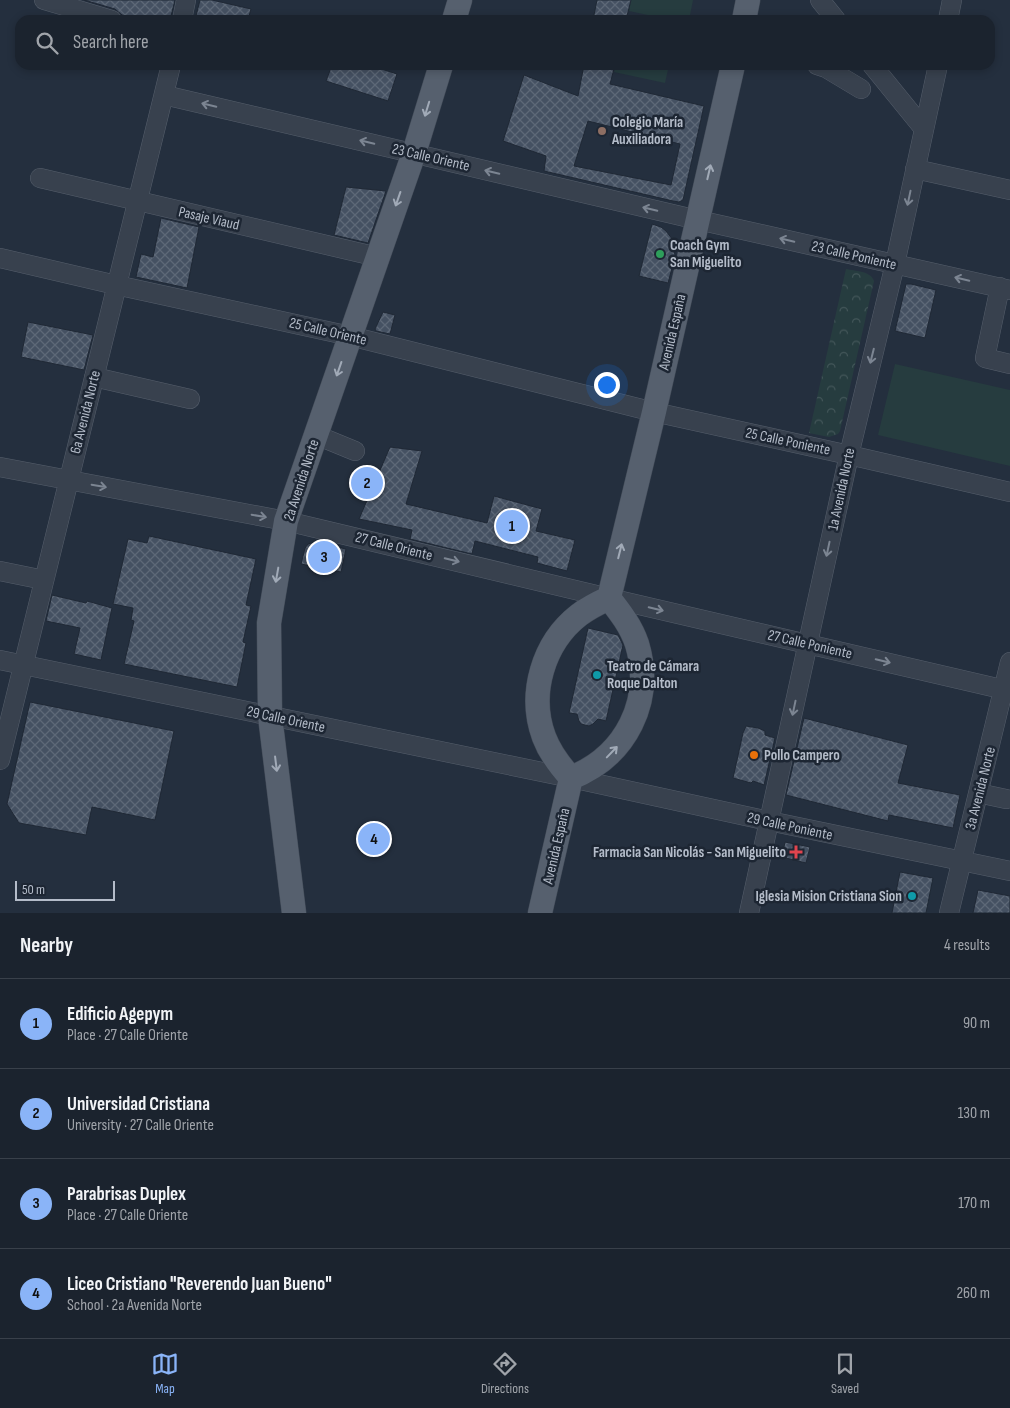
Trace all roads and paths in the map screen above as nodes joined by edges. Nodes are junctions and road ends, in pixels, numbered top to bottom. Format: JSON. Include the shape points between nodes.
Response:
{"nodes":[{"id":1,"x":44,"y":0,"type":"edge"},
{"id":2,"x":186,"y":0,"type":"edge"},
{"id":3,"x":460,"y":0,"type":"edge"},
{"id":4,"x":748,"y":0,"type":"edge"},
{"id":5,"x":820,"y":0,"type":"edge"},
{"id":6,"x":952,"y":0,"type":"edge"},
{"id":7,"x":95,"y":15,"type":"edge"},
{"id":8,"x":183,"y":15,"type":"edge"},
{"id":9,"x":456,"y":15,"type":"edge"},
{"id":10,"x":745,"y":15,"type":"edge"},
{"id":11,"x":832,"y":15,"type":"edge"},
{"id":12,"x":949,"y":15,"type":"edge"},
{"id":13,"x":170,"y":70,"type":"edge"},
{"id":14,"x":439,"y":70,"type":"edge"},
{"id":15,"x":732,"y":70,"type":"edge"},
{"id":16,"x":829,"y":70,"type":"edge"},
{"id":17,"x":876,"y":70,"type":"edge"},
{"id":18,"x":937,"y":70,"type":"edge"},
{"id":19,"x":861,"y":89,"type":"dead end"},
{"id":20,"x":164,"y":95,"type":"junction"},
{"id":21,"x":924,"y":129,"type":"junction"},
{"id":22,"x":414,"y":153,"type":"junction"},
{"id":23,"x":915,"y":169,"type":"junction"},
{"id":24,"x":40,"y":178,"type":"dead end"},
{"id":25,"x":1010,"y":190,"type":"edge"},
{"id":26,"x":138,"y":202,"type":"junction"},
{"id":27,"x":698,"y":220,"type":"junction"},
{"id":28,"x":378,"y":257,"type":"junction"},
{"id":29,"x":0,"y":258,"type":"edge"},
{"id":30,"x":894,"y":264,"type":"junction"},
{"id":31,"x":116,"y":286,"type":"junction"},
{"id":32,"x":1005,"y":288,"type":"edge"},
{"id":33,"x":350,"y":336,"type":"junction"},
{"id":34,"x":1010,"y":364,"type":"edge"},
{"id":35,"x":94,"y":377,"type":"junction"},
{"id":36,"x":190,"y":399,"type":"dead end"},
{"id":37,"x":654,"y":412,"type":"junction"},
{"id":38,"x":316,"y":435,"type":"junction"},
{"id":39,"x":355,"y":451,"type":"dead end"},
{"id":40,"x":849,"y":455,"type":"junction"},
{"id":41,"x":0,"y":467,"type":"edge"},
{"id":42,"x":68,"y":481,"type":"junction"},
{"id":43,"x":1010,"y":492,"type":"edge"},
{"id":44,"x":286,"y":521,"type":"junction"},
{"id":45,"x":0,"y":570,"type":"edge"},
{"id":46,"x":44,"y":580,"type":"junction"},
{"id":47,"x":609,"y":598,"type":"junction"},
{"id":48,"x":808,"y":644,"type":"junction"},
{"id":49,"x":0,"y":660,"type":"edge"},
{"id":50,"x":1010,"y":662,"type":"edge"},
{"id":51,"x":23,"y":665,"type":"junction"},
{"id":52,"x":1007,"y":690,"type":"edge"},
{"id":53,"x":270,"y":716,"type":"junction"},
{"id":54,"x":0,"y":760,"type":"edge"},
{"id":55,"x":571,"y":778,"type":"junction"},
{"id":56,"x":978,"y":793,"type":"junction"},
{"id":57,"x":1006,"y":799,"type":"dead end"},
{"id":58,"x":769,"y":821,"type":"junction"},
{"id":59,"x":962,"y":861,"type":"junction"},
{"id":60,"x":1010,"y":871,"type":"edge"},
{"id":61,"x":294,"y":913,"type":"edge"},
{"id":62,"x":540,"y":913,"type":"edge"},
{"id":63,"x":748,"y":913,"type":"edge"},
{"id":64,"x":949,"y":913,"type":"edge"}],
"edges":[{"from":1,"to":7,"type":"street"},
{"from":2,"to":8,"type":"street"},
{"from":3,"to":9,"type":"main road"},
{"from":4,"to":10,"type":"main road"},
{"from":5,"to":11,"type":"street"},
{"from":6,"to":12,"type":"street"},
{"from":13,"to":20,"type":"street","name":"6a Avenida Norte"},
{"from":14,"to":22,"type":"main road","name":"2a Avenida Norte","one_way":true},
{"from":27,"to":15,"type":"main road","name":"Avenida España","one_way":true},
{"from":16,"to":19,"type":"street"},
{"from":17,"to":21,"type":"street"},
{"from":18,"to":21,"type":"street","name":"1a Avenida Norte"},
{"from":22,"to":20,"type":"street","name":"23 Calle Oriente","one_way":true},
{"from":20,"to":26,"type":"street","name":"6a Avenida Norte"},
{"from":21,"to":23,"type":"street","name":"1a Avenida Norte"},
{"from":27,"to":22,"type":"street","name":"23 Calle Oriente","one_way":true},
{"from":22,"to":28,"type":"main road","name":"2a Avenida Norte","one_way":true},
{"from":23,"to":25,"type":"street"},
{"from":23,"to":30,"type":"street","name":"1a Avenida Norte","one_way":true},
{"from":24,"to":26,"type":"street","name":"Pasaje Viaud"},
{"from":26,"to":28,"type":"street","name":"Pasaje Viaud"},
{"from":26,"to":31,"type":"street","name":"6a Avenida Norte"},
{"from":30,"to":27,"type":"street","name":"23 Calle Poniente","one_way":true},
{"from":27,"to":37,"type":"main road","name":"Avenida España"},
{"from":28,"to":33,"type":"main road","name":"2a Avenida Norte"},
{"from":29,"to":31,"type":"street","name":"25 Calle Oriente"},
{"from":32,"to":30,"type":"street","name":"23 Calle Poniente","one_way":true},
{"from":30,"to":40,"type":"street","name":"1a Avenida Norte","one_way":true},
{"from":31,"to":33,"type":"street","name":"25 Calle Oriente"},
{"from":31,"to":35,"type":"street","name":"6a Avenida Norte"},
{"from":32,"to":34,"type":"street","via":[[985,358]]},
{"from":33,"to":37,"type":"street","name":"25 Calle Oriente"},
{"from":33,"to":38,"type":"main road","name":"2a Avenida Norte","one_way":true},
{"from":35,"to":36,"type":"street"},
{"from":35,"to":42,"type":"street","name":"6a Avenida Norte"},
{"from":37,"to":40,"type":"street","name":"25 Calle Poniente"},
{"from":47,"to":37,"type":"main road","name":"Avenida España","one_way":true},
{"from":38,"to":39,"type":"street"},
{"from":38,"to":44,"type":"main road","name":"2a Avenida Norte"},
{"from":40,"to":43,"type":"street","name":"25 Calle Poniente"},
{"from":40,"to":48,"type":"street","name":"1a Avenida Norte","one_way":true},
{"from":41,"to":42,"type":"street","name":"27 Calle Oriente"},
{"from":42,"to":44,"type":"street","name":"27 Calle Oriente","one_way":true},
{"from":42,"to":46,"type":"street","name":"6a Avenida Norte"},
{"from":44,"to":47,"type":"street","name":"27 Calle Oriente","one_way":true},
{"from":44,"to":53,"type":"main road","name":"2a Avenida Norte","one_way":true,"via":[[269,623]]},
{"from":45,"to":46,"type":"street"},
{"from":46,"to":51,"type":"street","name":"6a Avenida Norte"},
{"from":47,"to":48,"type":"street","name":"27 Calle Poniente","one_way":true},
{"from":55,"to":47,"type":"main road","one_way":true,"via":[[600,764],[623,739],[641,693],[642,676],[636,643],[630,627]]},
{"from":47,"to":55,"type":"main road","via":[[579,614],[566,626],[548,654],[538,686],[538,711],[544,736],[560,766]]},
{"from":48,"to":52,"type":"street","name":"27 Calle Poniente","one_way":true},
{"from":48,"to":58,"type":"street","name":"1a Avenida Norte","one_way":true},
{"from":49,"to":51,"type":"street","name":"29 Calle Oriente"},
{"from":50,"to":52,"type":"street","name":"3a Avenida Norte"},
{"from":51,"to":53,"type":"street","name":"29 Calle Oriente"},
{"from":51,"to":54,"type":"street","name":"6a Avenida Norte"},
{"from":52,"to":56,"type":"street","name":"3a Avenida Norte"},
{"from":53,"to":55,"type":"street","name":"29 Calle Oriente"},
{"from":53,"to":61,"type":"main road","name":"2a Avenida Norte","one_way":true},
{"from":55,"to":58,"type":"street","name":"29 Calle Poniente"},
{"from":55,"to":62,"type":"main road","name":"Avenida España"},
{"from":56,"to":57,"type":"street"},
{"from":56,"to":59,"type":"street","name":"3a Avenida Norte"},
{"from":58,"to":59,"type":"street","name":"29 Calle Poniente"},
{"from":58,"to":63,"type":"street","name":"1a Avenida Norte"},
{"from":59,"to":60,"type":"street","name":"29 Calle Poniente"},
{"from":59,"to":64,"type":"street","name":"3a Avenida Norte"}]}
